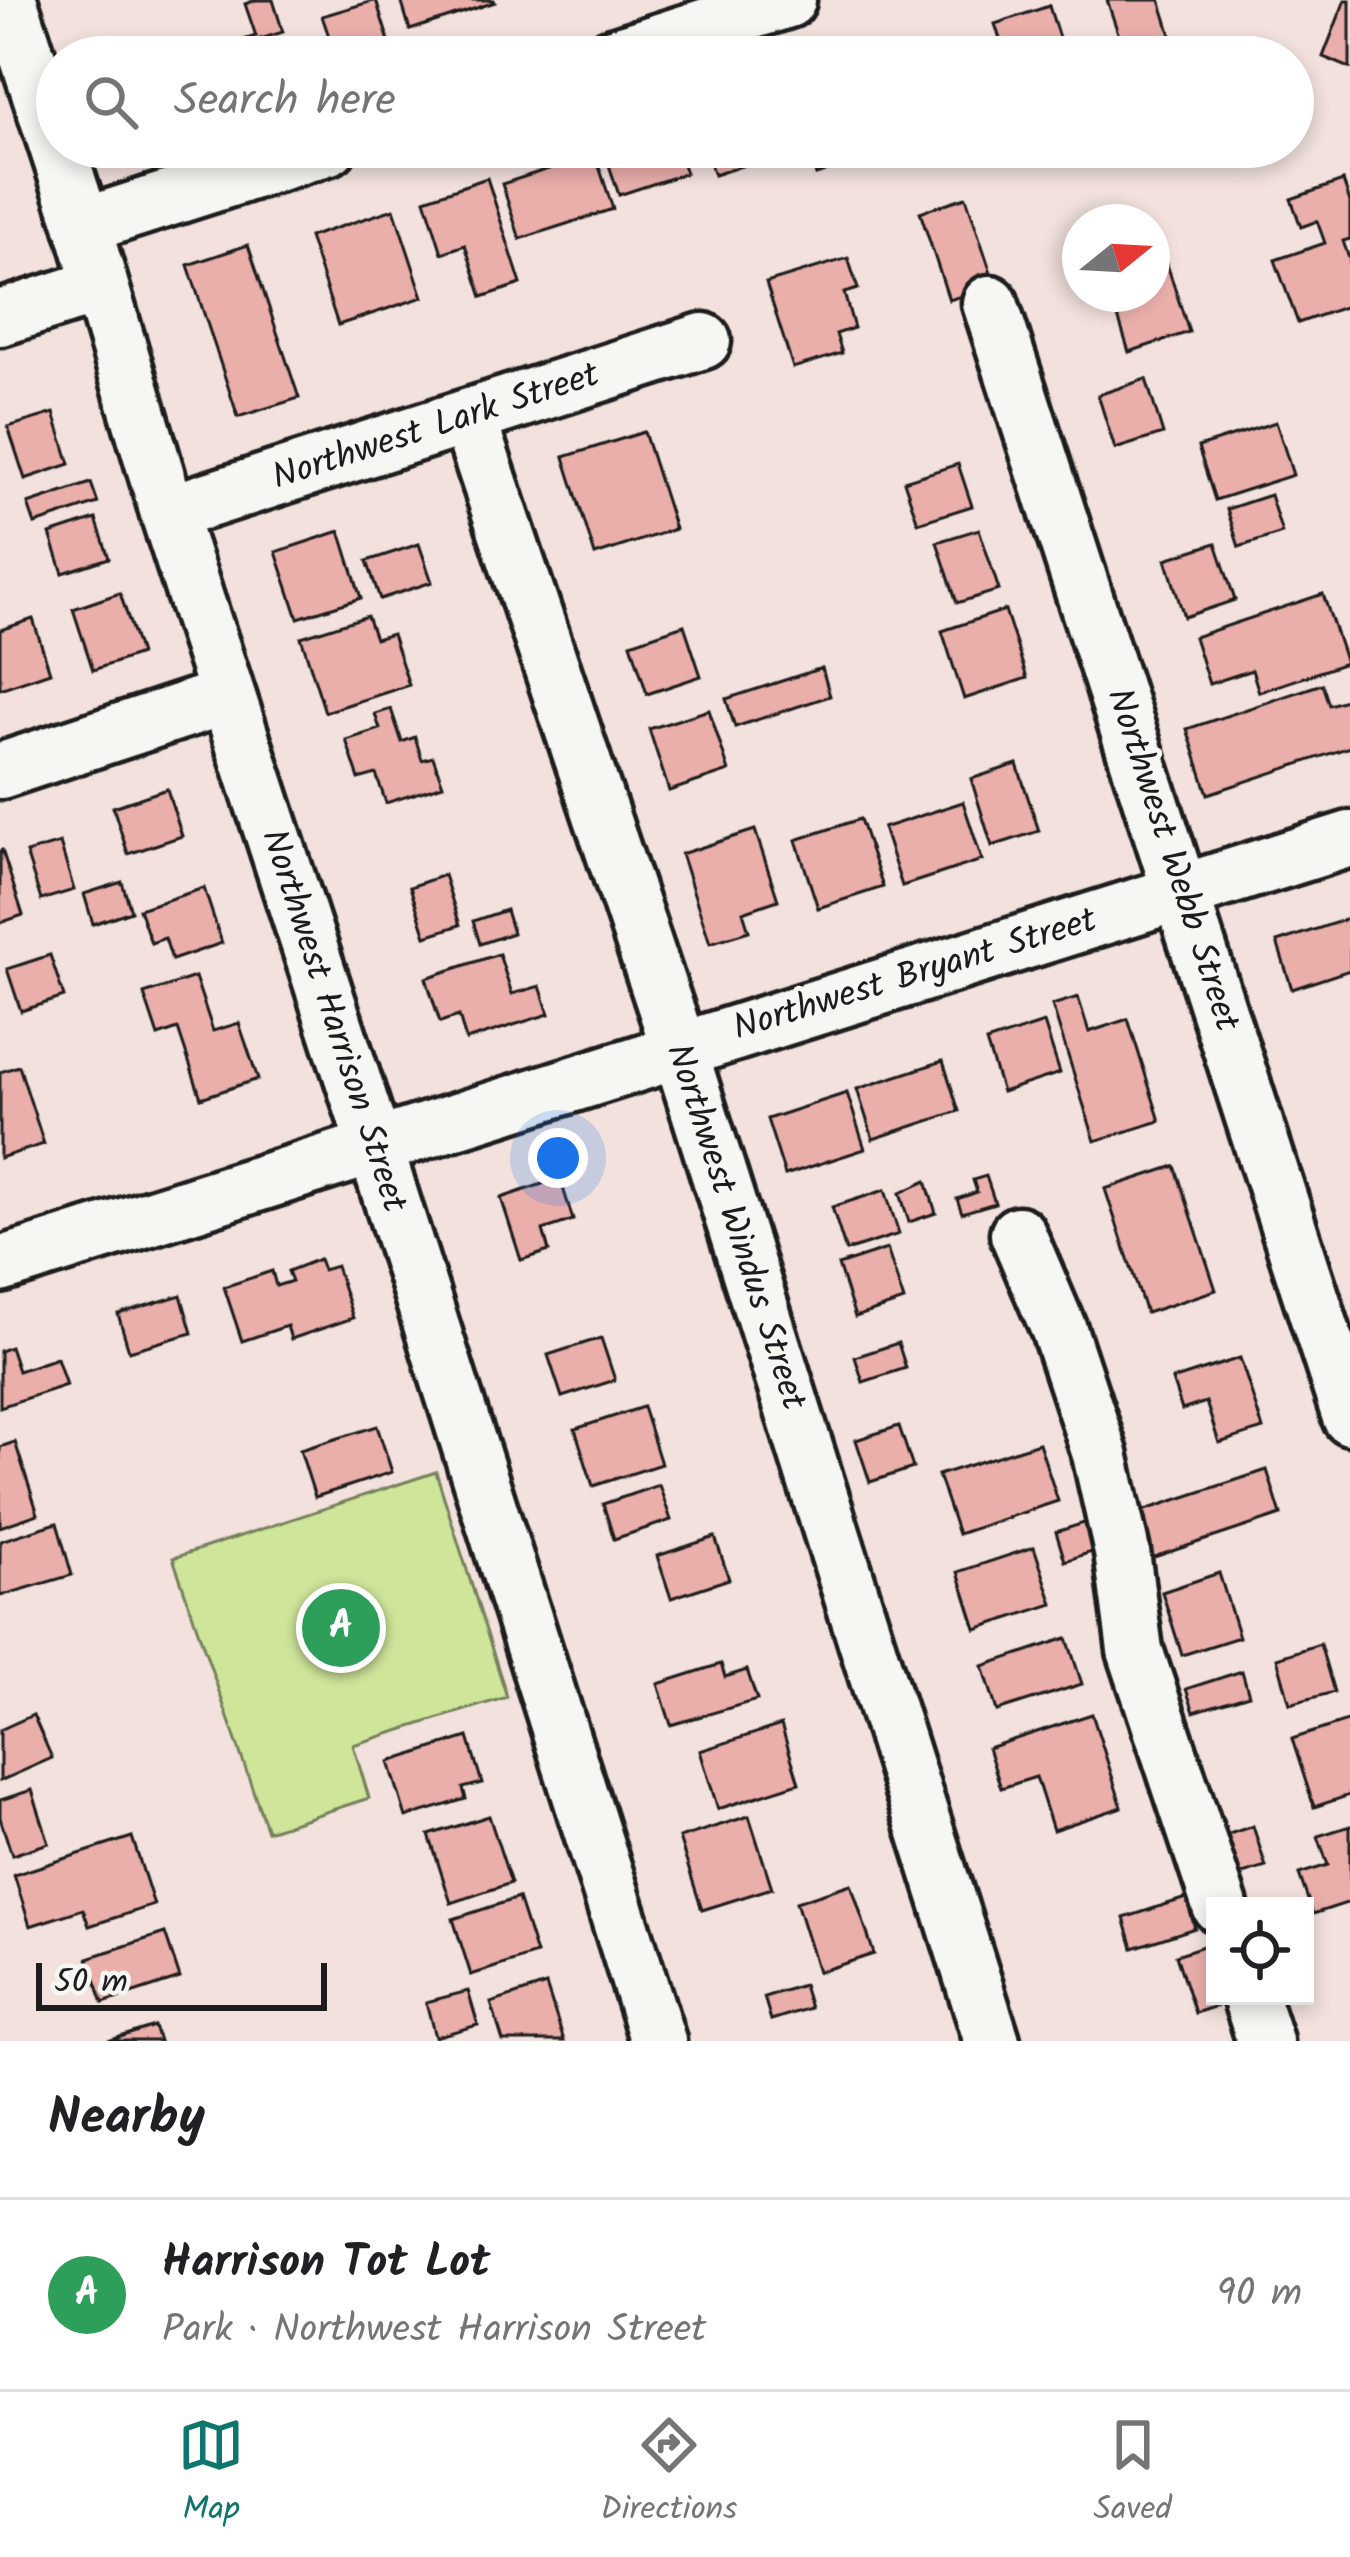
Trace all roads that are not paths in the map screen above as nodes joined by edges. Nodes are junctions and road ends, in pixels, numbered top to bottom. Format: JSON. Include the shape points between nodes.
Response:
{"nodes":[{"id":1,"x":9,"y":0,"type":"edge"},
{"id":2,"x":788,"y":0,"type":"edge"},
{"id":3,"x":676,"y":36,"type":"edge"},
{"id":4,"x":36,"y":84,"type":"edge"},
{"id":5,"x":63,"y":168,"type":"edge"},
{"id":6,"x":263,"y":168,"type":"edge"},
{"id":7,"x":82,"y":226,"type":"junction"},
{"id":8,"x":100,"y":286,"type":"junction"},
{"id":9,"x":991,"y":303,"type":"dead end"},
{"id":10,"x":0,"y":318,"type":"edge"},
{"id":11,"x":703,"y":341,"type":"dead end"},
{"id":12,"x":468,"y":417,"type":"junction"},
{"id":13,"x":168,"y":513,"type":"junction"},
{"id":14,"x":227,"y":696,"type":"junction"},
{"id":15,"x":0,"y":771,"type":"edge"},
{"id":16,"x":1350,"y":839,"type":"edge"},
{"id":17,"x":1183,"y":892,"type":"junction"},
{"id":18,"x":679,"y":1048,"type":"junction"},
{"id":19,"x":374,"y":1144,"type":"junction"},
{"id":20,"x":1018,"y":1234,"type":"dead end"},
{"id":21,"x":0,"y":1264,"type":"edge"},
{"id":22,"x":1350,"y":1418,"type":"edge"},
{"id":23,"x":1217,"y":1897,"type":"edge"},
{"id":24,"x":1253,"y":2005,"type":"edge"},
{"id":25,"x":658,"y":2041,"type":"edge"},
{"id":26,"x":992,"y":2041,"type":"edge"},
{"id":27,"x":1265,"y":2041,"type":"edge"}],
"edges":[{"from":1,"to":4,"type":"street","name":"Northwest Harrison Street"},
{"from":2,"to":3,"type":"street"},
{"from":5,"to":7,"type":"street","name":"Northwest Harrison Street"},
{"from":6,"to":7,"type":"street"},
{"from":7,"to":8,"type":"street","name":"Northwest Harrison Street"},
{"from":8,"to":10,"type":"street"},
{"from":8,"to":13,"type":"street","name":"Northwest Harrison Street"},
{"from":9,"to":17,"type":"street","name":"Northwest Webb Street"},
{"from":11,"to":12,"type":"street","name":"Northwest Lark Street"},
{"from":12,"to":13,"type":"street","name":"Northwest Lark Street"},
{"from":12,"to":18,"type":"street","name":"Northwest Windus Street"},
{"from":13,"to":14,"type":"street","name":"Northwest Harrison Street"},
{"from":14,"to":15,"type":"street"},
{"from":14,"to":19,"type":"street","name":"Northwest Harrison Street"},
{"from":16,"to":17,"type":"street","name":"Northwest Bryant Street"},
{"from":17,"to":18,"type":"street","name":"Northwest Bryant Street"},
{"from":17,"to":22,"type":"street","name":"Northwest Webb Street"},
{"from":18,"to":19,"type":"street","name":"Northwest Bryant Street"},
{"from":18,"to":26,"type":"street","name":"Northwest Windus Street"},
{"from":19,"to":21,"type":"street","name":"Northwest Bryant Street"},
{"from":19,"to":25,"type":"street","name":"Northwest Harrison Street"},
{"from":20,"to":23,"type":"street","via":[[1100,1454],[1135,1650]]},
{"from":24,"to":27,"type":"street"}]}
